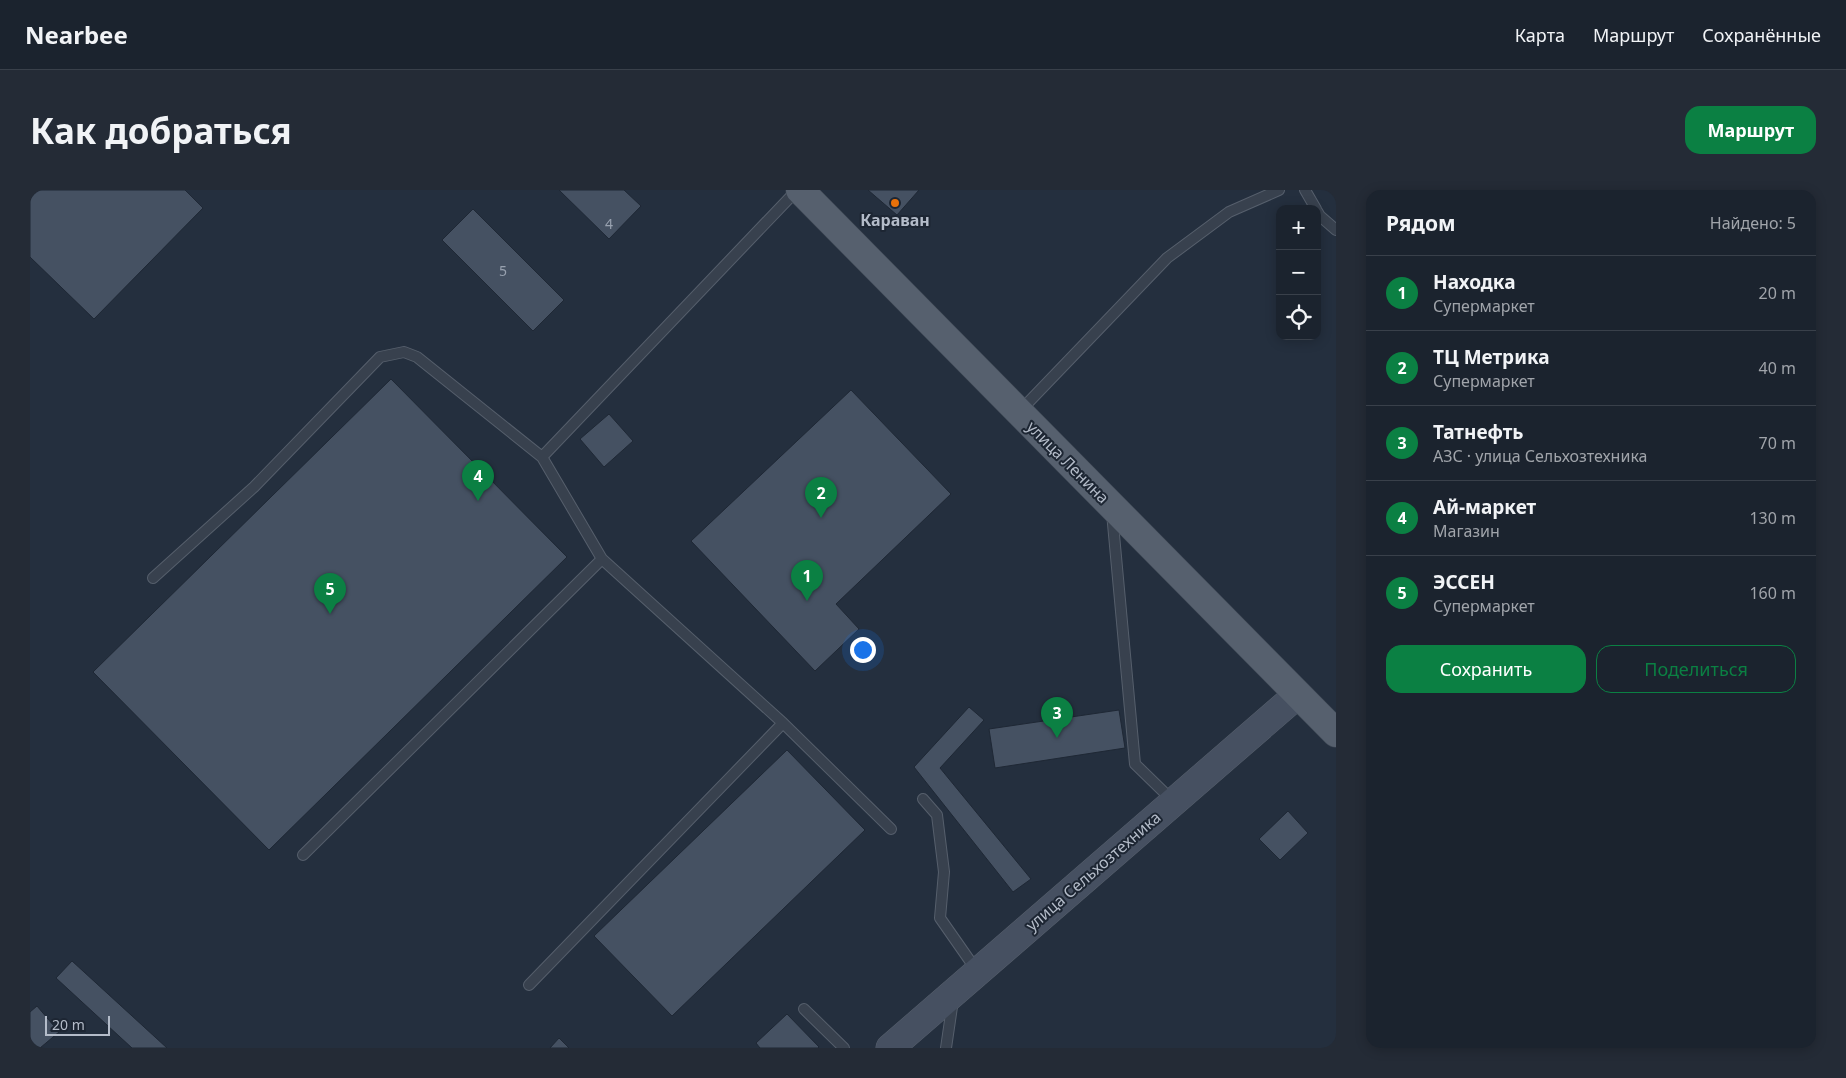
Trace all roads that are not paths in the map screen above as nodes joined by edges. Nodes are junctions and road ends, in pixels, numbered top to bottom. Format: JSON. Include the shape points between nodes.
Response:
{"nodes":[{"id":1,"x":799,"y":190,"type":"edge"},
{"id":2,"x":1279,"y":190,"type":"edge"},
{"id":3,"x":1305,"y":190,"type":"edge"},
{"id":4,"x":1313,"y":205,"type":"edge"},
{"id":5,"x":1321,"y":217,"type":"edge"},
{"id":6,"x":1336,"y":230,"type":"edge"},
{"id":7,"x":1019,"y":412,"type":"junction"},
{"id":8,"x":542,"y":457,"type":"junction"},
{"id":9,"x":1111,"y":505,"type":"junction"},
{"id":10,"x":602,"y":559,"type":"junction"},
{"id":11,"x":153,"y":578,"type":"dead end"},
{"id":12,"x":1297,"y":695,"type":"junction"},
{"id":13,"x":783,"y":723,"type":"junction"},
{"id":14,"x":1336,"y":733,"type":"edge"},
{"id":15,"x":923,"y":799,"type":"dead end"},
{"id":16,"x":1174,"y":801,"type":"junction"},
{"id":17,"x":891,"y":830,"type":"dead end"},
{"id":18,"x":303,"y":855,"type":"dead end"},
{"id":19,"x":978,"y":972,"type":"junction"},
{"id":20,"x":530,"y":985,"type":"dead end"},
{"id":21,"x":954,"y":992,"type":"junction"},
{"id":22,"x":804,"y":1009,"type":"dead end"},
{"id":23,"x":844,"y":1048,"type":"edge"},
{"id":24,"x":890,"y":1048,"type":"edge"},
{"id":25,"x":946,"y":1048,"type":"edge"}],
"edges":[{"from":1,"to":7,"type":"main road","name":"улица Ленина"},
{"from":1,"to":8,"type":"lane"},
{"from":2,"to":7,"type":"lane","via":[[1230,212],[1167,258]]},
{"from":3,"to":4,"type":"lane"},
{"from":5,"to":6,"type":"lane"},
{"from":7,"to":9,"type":"main road","name":"улица Ленина"},
{"from":8,"to":10,"type":"lane"},
{"from":8,"to":11,"type":"lane","via":[[417,357],[404,352],[380,357],[254,487]]},
{"from":9,"to":12,"type":"main road","name":"улица Ленина"},
{"from":9,"to":16,"type":"lane","via":[[1135,764]]},
{"from":10,"to":13,"type":"lane"},
{"from":10,"to":18,"type":"lane"},
{"from":12,"to":14,"type":"main road","name":"улица Ленина"},
{"from":12,"to":16,"type":"street","name":"улица Сельхозтехника"},
{"from":13,"to":17,"type":"lane"},
{"from":13,"to":20,"type":"lane"},
{"from":15,"to":19,"type":"lane","via":[[937,815],[944,872],[940,918]]},
{"from":16,"to":19,"type":"street","name":"улица Сельхозтехника"},
{"from":19,"to":21,"type":"street","name":"улица Сельхозтехника"},
{"from":21,"to":24,"type":"street","name":"улица Сельхозтехника"},
{"from":21,"to":25,"type":"lane"},
{"from":22,"to":23,"type":"lane"}]}
